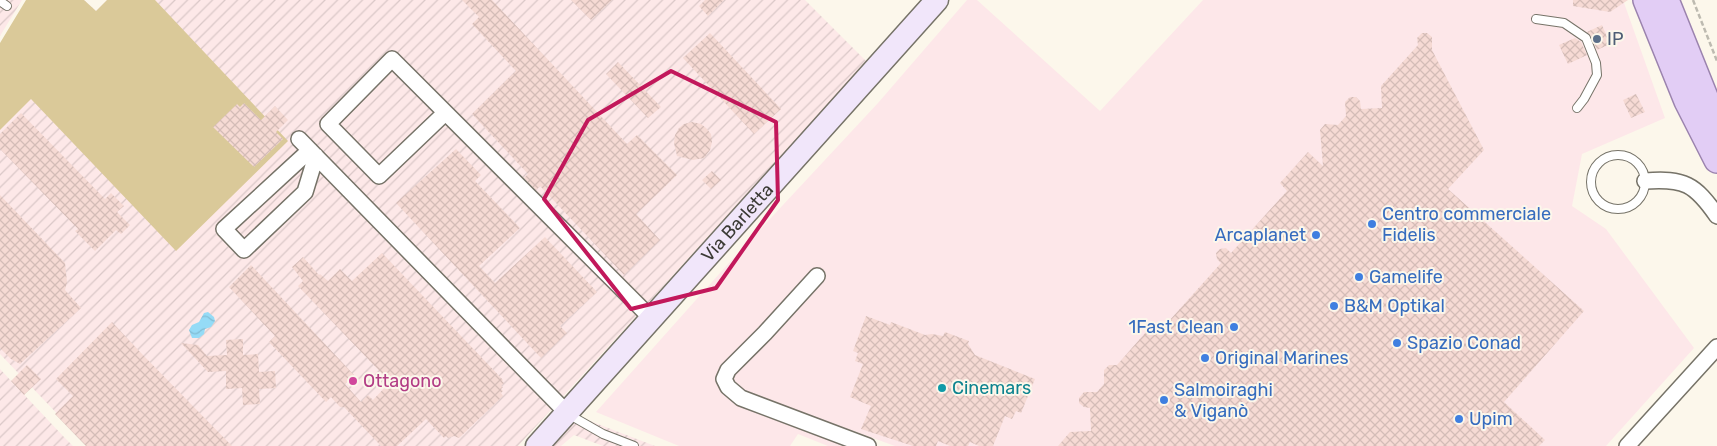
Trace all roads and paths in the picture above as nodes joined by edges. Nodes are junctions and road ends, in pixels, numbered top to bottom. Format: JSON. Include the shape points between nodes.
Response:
{"nodes":[{"id":1,"x":937,"y":0,"type":"edge"},
{"id":2,"x":1646,"y":0,"type":"edge"},
{"id":3,"x":1666,"y":0,"type":"edge"},
{"id":4,"x":1692,"y":0,"type":"edge"},
{"id":5,"x":1536,"y":19,"type":"dead end"},
{"id":6,"x":1717,"y":61,"type":"edge"},
{"id":7,"x":1577,"y":108,"type":"dead end"},
{"id":8,"x":445,"y":113,"type":"junction"},
{"id":9,"x":1717,"y":120,"type":"edge"},
{"id":10,"x":308,"y":148,"type":"junction"},
{"id":11,"x":1717,"y":160,"type":"edge"},
{"id":12,"x":1645,"y":182,"type":"junction"},
{"id":13,"x":1717,"y":216,"type":"edge"},
{"id":14,"x":817,"y":276,"type":"dead end"},
{"id":15,"x":651,"y":318,"type":"junction"},
{"id":16,"x":1717,"y":347,"type":"edge"},
{"id":17,"x":1717,"y":352,"type":"edge"},
{"id":18,"x":1717,"y":358,"type":"edge"},
{"id":19,"x":1702,"y":364,"type":"junction"},
{"id":20,"x":567,"y":413,"type":"junction"},
{"id":21,"x":537,"y":446,"type":"edge"},
{"id":22,"x":634,"y":446,"type":"edge"},
{"id":23,"x":868,"y":446,"type":"edge"},
{"id":24,"x":1626,"y":446,"type":"edge"}],
"edges":[{"from":1,"to":15,"type":"main road","name":"Via Barletta"},
{"from":2,"to":11,"type":"main road","via":[[1687,101]]},
{"from":3,"to":9,"type":"main road"},
{"from":4,"to":6,"type":"path"},
{"from":5,"to":7,"type":"lane","via":[[1564,23],[1586,38],[1597,75]]},
{"from":8,"to":8,"type":"street","via":[[379,176],[328,124],[392,59]]},
{"from":8,"to":15,"type":"street"},
{"from":10,"to":10,"type":"street","via":[[224,229],[244,250],[305,192]]},
{"from":10,"to":20,"type":"street"},
{"from":12,"to":12,"type":"lane","via":[[1643,171],[1633,160],[1616,155],[1599,162],[1590,180],[1597,200],[1616,209],[1636,203]]},
{"from":12,"to":13,"type":"street","via":[[1667,180],[1683,183],[1702,194]]},
{"from":14,"to":23,"type":"street","via":[[728,370],[724,379],[741,398]]},
{"from":15,"to":20,"type":"main road","name":"Via Barletta"},
{"from":16,"to":19,"type":"street"},
{"from":17,"to":19,"type":"street"},
{"from":18,"to":19,"type":"street"},
{"from":19,"to":24,"type":"street"},
{"from":20,"to":21,"type":"main road","name":"Via Barletta"},
{"from":20,"to":22,"type":"lane","via":[[603,434]]}]}
